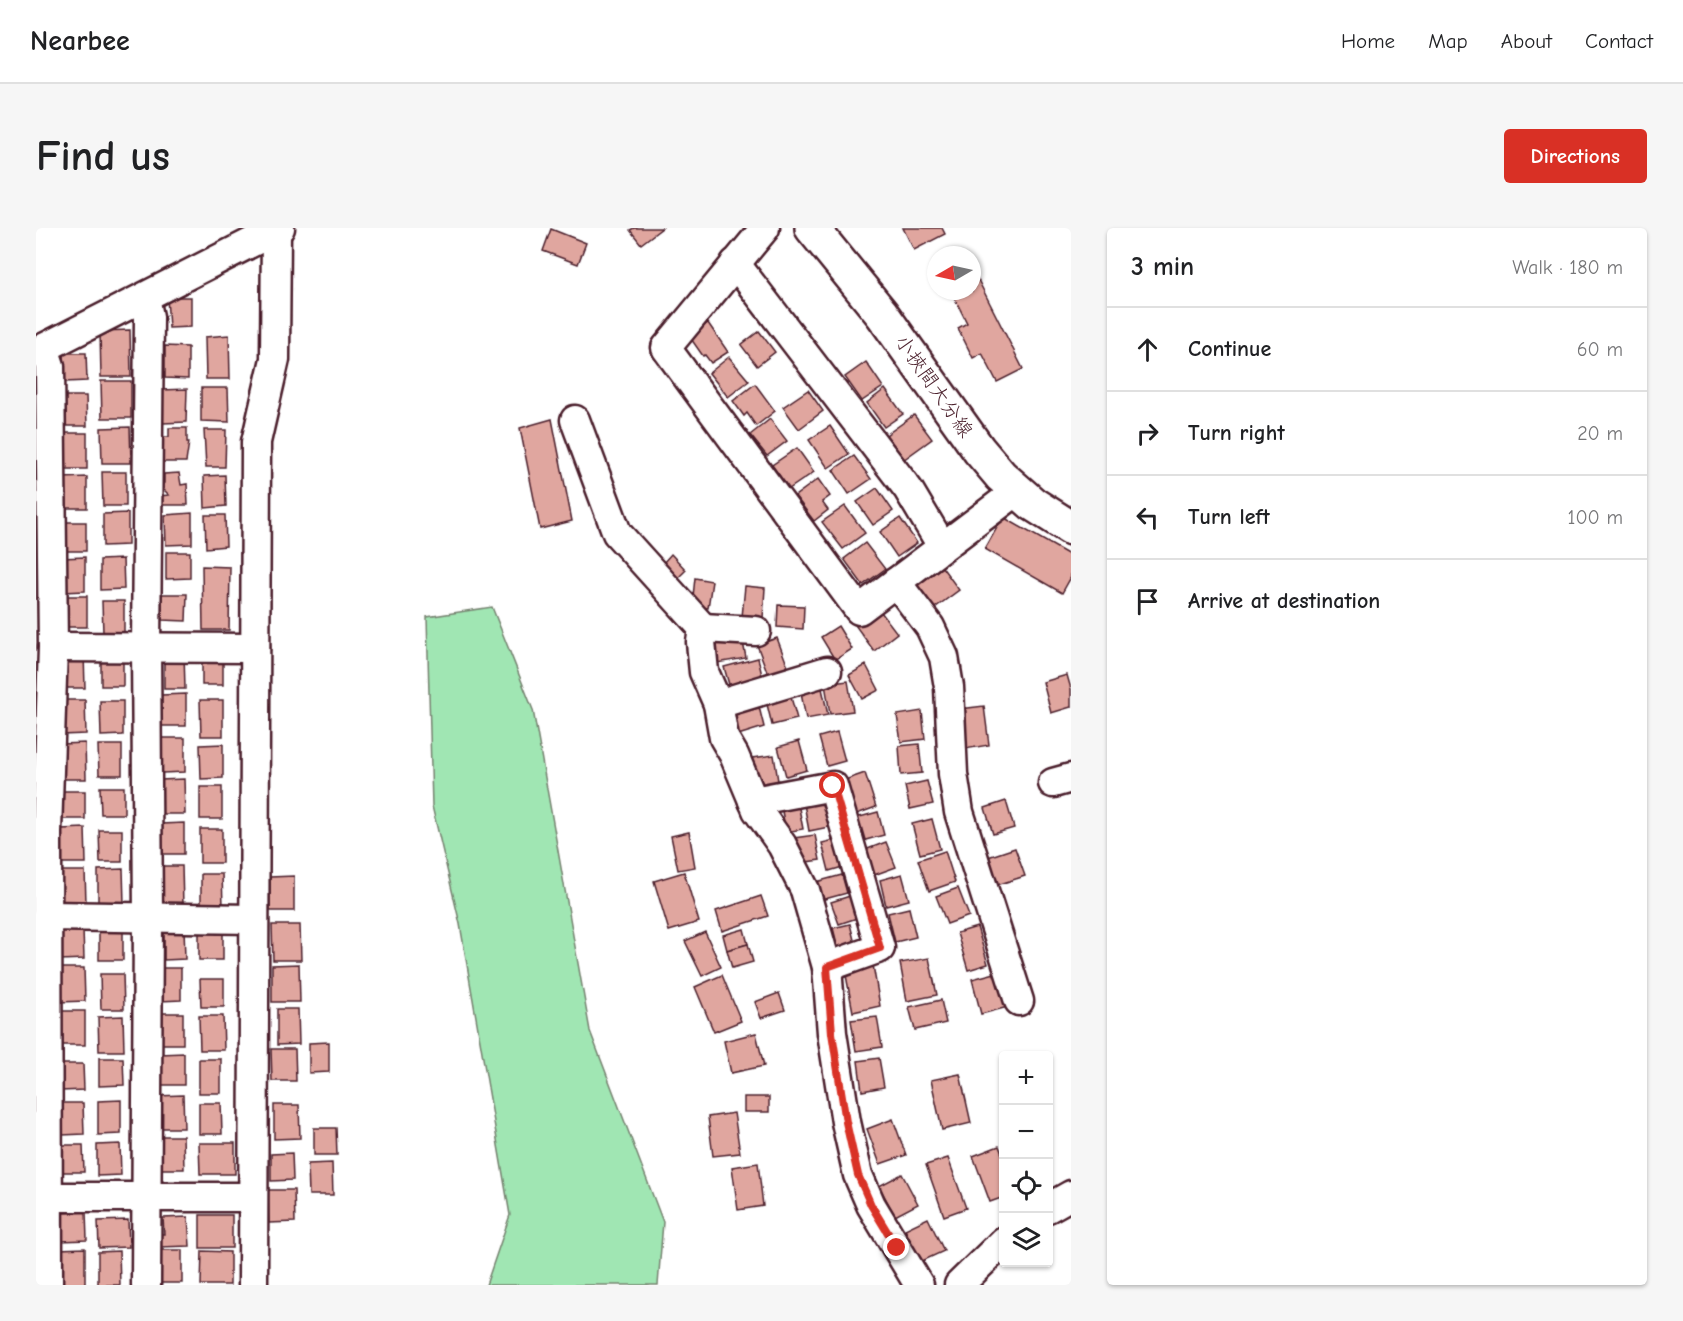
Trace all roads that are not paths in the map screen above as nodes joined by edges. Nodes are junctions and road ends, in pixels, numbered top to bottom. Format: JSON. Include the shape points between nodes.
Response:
{"nodes":[{"id":1,"x":765,"y":228,"type":"edge"},
{"id":2,"x":812,"y":228,"type":"edge"},
{"id":3,"x":278,"y":229,"type":"edge"},
{"id":4,"x":735,"y":262,"type":"junction"},
{"id":5,"x":146,"y":297,"type":"junction"},
{"id":6,"x":40,"y":350,"type":"edge"},
{"id":7,"x":575,"y":420,"type":"dead end"},
{"id":8,"x":1017,"y":491,"type":"junction"},
{"id":9,"x":1071,"y":528,"type":"edge"},
{"id":10,"x":942,"y":546,"type":"junction"},
{"id":11,"x":896,"y":582,"type":"junction"},
{"id":12,"x":703,"y":627,"type":"junction"},
{"id":13,"x":756,"y":631,"type":"dead end"},
{"id":14,"x":53,"y":647,"type":"junction"},
{"id":15,"x":146,"y":647,"type":"junction"},
{"id":16,"x":255,"y":648,"type":"junction"},
{"id":17,"x":827,"y":670,"type":"dead end"},
{"id":18,"x":718,"y":704,"type":"junction"},
{"id":19,"x":753,"y":801,"type":"junction"},
{"id":20,"x":42,"y":832,"type":"edge"},
{"id":21,"x":47,"y":916,"type":"junction"},
{"id":22,"x":147,"y":918,"type":"junction"},
{"id":23,"x":253,"y":919,"type":"junction"},
{"id":24,"x":827,"y":967,"type":"junction"},
{"id":25,"x":1019,"y":1001,"type":"dead end"},
{"id":26,"x":1071,"y":1195,"type":"edge"},
{"id":27,"x":43,"y":1197,"type":"edge"},
{"id":28,"x":252,"y":1197,"type":"junction"},
{"id":29,"x":145,"y":1198,"type":"junction"},
{"id":30,"x":1053,"y":1205,"type":"edge"},
{"id":31,"x":999,"y":1246,"type":"edge"},
{"id":32,"x":48,"y":1285,"type":"edge"},
{"id":33,"x":146,"y":1285,"type":"edge"},
{"id":34,"x":253,"y":1285,"type":"edge"},
{"id":35,"x":919,"y":1285,"type":"edge"},
{"id":36,"x":959,"y":1285,"type":"edge"}],
"edges":[{"from":1,"to":4,"type":"street"},
{"from":2,"to":8,"type":"main road","name":"小挾間大分線","via":[[882,314],[979,450]]},
{"from":3,"to":5,"type":"street"},
{"from":3,"to":16,"type":"street","via":[[275,359],[256,442]]},
{"from":4,"to":10,"type":"street","via":[[908,489]]},
{"from":4,"to":11,"type":"street","via":[[666,348],[859,610]]},
{"from":5,"to":6,"type":"street"},
{"from":5,"to":15,"type":"street"},
{"from":6,"to":14,"type":"street","via":[[50,366]]},
{"from":7,"to":12,"type":"street","via":[[617,533]]},
{"from":8,"to":9,"type":"main road","name":"小挾間大分線"},
{"from":8,"to":10,"type":"street"},
{"from":10,"to":11,"type":"street"},
{"from":11,"to":25,"type":"street","via":[[930,627],[944,657],[959,812]]},
{"from":12,"to":13,"type":"street"},
{"from":12,"to":18,"type":"street","via":[[704,672]]},
{"from":14,"to":15,"type":"street"},
{"from":14,"to":20,"type":"street"},
{"from":15,"to":16,"type":"street"},
{"from":15,"to":22,"type":"street"},
{"from":16,"to":23,"type":"street"},
{"from":17,"to":18,"type":"street"},
{"from":18,"to":19,"type":"street","via":[[724,738]]},
{"from":19,"to":24,"type":"street","via":[[806,890]]},
{"from":19,"to":24,"type":"street","via":[[833,786],[880,948]]},
{"from":20,"to":21,"type":"street"},
{"from":21,"to":22,"type":"street"},
{"from":21,"to":27,"type":"street"},
{"from":22,"to":23,"type":"street"},
{"from":22,"to":29,"type":"street"},
{"from":23,"to":28,"type":"street"},
{"from":24,"to":35,"type":"street","via":[[832,1033],[858,1175],[871,1205]]},
{"from":26,"to":30,"type":"street"},
{"from":27,"to":29,"type":"street"},
{"from":27,"to":32,"type":"street"},
{"from":28,"to":29,"type":"street"},
{"from":28,"to":34,"type":"street"},
{"from":29,"to":33,"type":"street"},
{"from":31,"to":36,"type":"street"}]}
